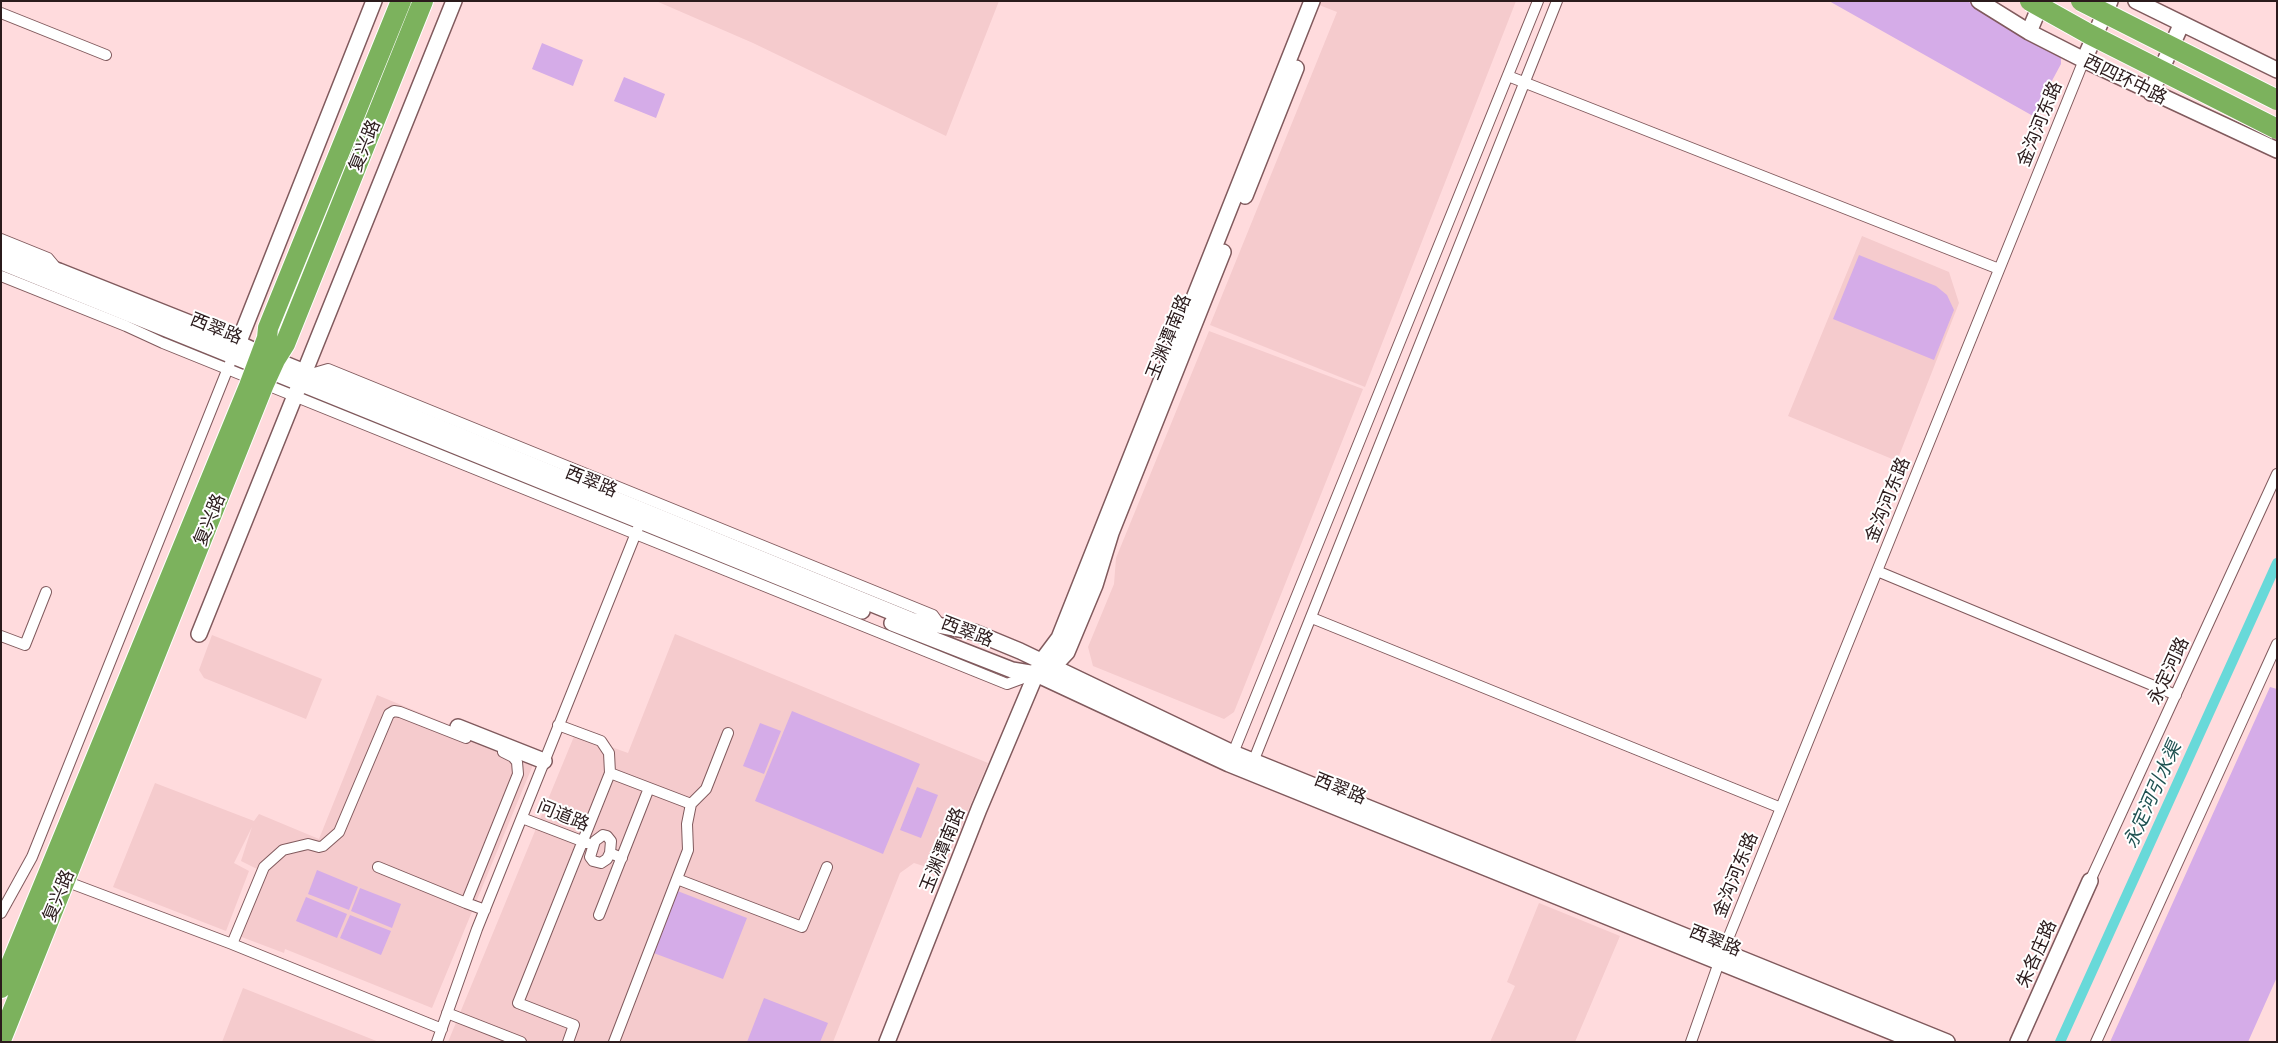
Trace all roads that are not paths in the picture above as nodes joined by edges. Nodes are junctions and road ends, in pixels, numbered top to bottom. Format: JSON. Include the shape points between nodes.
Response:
{"nodes":[{"id":1,"x":374,"y":1,"type":"edge"},
{"id":2,"x":402,"y":1,"type":"edge"},
{"id":3,"x":423,"y":1,"type":"edge"},
{"id":4,"x":454,"y":1,"type":"edge"},
{"id":5,"x":1312,"y":1,"type":"edge"},
{"id":6,"x":1323,"y":1,"type":"edge"},
{"id":7,"x":1538,"y":1,"type":"edge"},
{"id":8,"x":1557,"y":1,"type":"edge"},
{"id":9,"x":1979,"y":1,"type":"edge"},
{"id":10,"x":2030,"y":1,"type":"edge"},
{"id":11,"x":2042,"y":1,"type":"edge"},
{"id":12,"x":2081,"y":1,"type":"edge"},
{"id":13,"x":2110,"y":1,"type":"edge"},
{"id":14,"x":2136,"y":1,"type":"edge"},
{"id":15,"x":1,"y":12,"type":"edge"},
{"id":16,"x":2181,"y":25,"type":"junction"},
{"id":17,"x":2030,"y":32,"type":"junction"},
{"id":18,"x":106,"y":54,"type":"dead end"},
{"id":19,"x":2084,"y":60,"type":"junction"},
{"id":20,"x":2277,"y":70,"type":"edge"},
{"id":21,"x":1508,"y":76,"type":"junction"},
{"id":22,"x":1525,"y":83,"type":"junction"},
{"id":23,"x":2151,"y":93,"type":"junction"},
{"id":24,"x":2277,"y":100,"type":"edge"},
{"id":25,"x":2277,"y":129,"type":"edge"},
{"id":26,"x":2277,"y":150,"type":"edge"},
{"id":27,"x":1,"y":239,"type":"edge"},
{"id":28,"x":1,"y":250,"type":"edge"},
{"id":29,"x":1,"y":262,"type":"edge"},
{"id":30,"x":1999,"y":269,"type":"junction"},
{"id":31,"x":59,"y":271,"type":"junction"},
{"id":32,"x":1,"y":276,"type":"edge"},
{"id":33,"x":233,"y":356,"type":"junction"},
{"id":34,"x":263,"y":369,"type":"junction"},
{"id":35,"x":302,"y":382,"type":"junction"},
{"id":36,"x":2277,"y":474,"type":"edge"},
{"id":37,"x":640,"y":522,"type":"junction"},
{"id":38,"x":1877,"y":571,"type":"junction"},
{"id":39,"x":46,"y":592,"type":"dead end"},
{"id":40,"x":1312,"y":618,"type":"junction"},
{"id":41,"x":941,"y":626,"type":"junction"},
{"id":42,"x":200,"y":634,"type":"dead end"},
{"id":43,"x":1,"y":636,"type":"edge"},
{"id":44,"x":2277,"y":644,"type":"edge"},
{"id":45,"x":1043,"y":668,"type":"junction"},
{"id":46,"x":2176,"y":695,"type":"junction"},
{"id":47,"x":558,"y":724,"type":"junction"},
{"id":48,"x":458,"y":727,"type":"dead end"},
{"id":49,"x":728,"y":733,"type":"dead end"},
{"id":50,"x":1231,"y":759,"type":"junction"},
{"id":51,"x":544,"y":761,"type":"junction"},
{"id":52,"x":1251,"y":767,"type":"junction"},
{"id":53,"x":610,"y":773,"type":"junction"},
{"id":54,"x":649,"y":788,"type":"junction"},
{"id":55,"x":691,"y":804,"type":"junction"},
{"id":56,"x":1781,"y":808,"type":"junction"},
{"id":57,"x":522,"y":818,"type":"junction"},
{"id":58,"x":582,"y":842,"type":"junction"},
{"id":59,"x":592,"y":846,"type":"junction"},
{"id":60,"x":610,"y":853,"type":"junction"},
{"id":61,"x":622,"y":858,"type":"junction"},
{"id":62,"x":826,"y":866,"type":"dead end"},
{"id":63,"x":378,"y":867,"type":"dead end"},
{"id":64,"x":677,"y":879,"type":"junction"},
{"id":65,"x":66,"y":881,"type":"junction"},
{"id":66,"x":2090,"y":881,"type":"joint"},
{"id":67,"x":466,"y":903,"type":"junction"},
{"id":68,"x":485,"y":910,"type":"junction"},
{"id":69,"x":1,"y":914,"type":"edge"},
{"id":70,"x":599,"y":915,"type":"dead end"},
{"id":71,"x":232,"y":944,"type":"junction"},
{"id":72,"x":1720,"y":957,"type":"junction"},
{"id":73,"x":1,"y":988,"type":"edge"},
{"id":74,"x":447,"y":1013,"type":"junction"},
{"id":75,"x":442,"y":1029,"type":"junction"},
{"id":76,"x":1,"y":1040,"type":"edge"},
{"id":77,"x":437,"y":1042,"type":"edge"},
{"id":78,"x":521,"y":1042,"type":"edge"},
{"id":79,"x":568,"y":1042,"type":"edge"},
{"id":80,"x":614,"y":1042,"type":"edge"},
{"id":81,"x":887,"y":1042,"type":"edge"},
{"id":82,"x":1690,"y":1042,"type":"edge"},
{"id":83,"x":1916,"y":1042,"type":"edge"},
{"id":84,"x":1947,"y":1042,"type":"edge"},
{"id":85,"x":2018,"y":1042,"type":"edge"},
{"id":86,"x":2096,"y":1042,"type":"edge"}],
"edges":[{"from":1,"to":33,"type":"street"},
{"from":2,"to":34,"type":"highway","name":"复兴路","via":[[268,328]]},
{"from":3,"to":34,"type":"highway","name":"复兴路","via":[[285,344]]},
{"from":4,"to":35,"type":"street","name":"复兴路"},
{"from":5,"to":45,"type":"street","name":"玉渊潭南路","via":[[1059,638]]},
{"from":6,"to":45,"type":"street","name":"玉渊潭南路","via":[[1110,533],[1091,593],[1067,652]]},
{"from":7,"to":21,"type":"street"},
{"from":8,"to":22,"type":"street"},
{"from":9,"to":17,"type":"street","name":"西四环中路"},
{"from":10,"to":25,"type":"highway","name":"西四环中路","bridge":true},
{"from":11,"to":17,"type":"street"},
{"from":12,"to":24,"type":"highway","bridge":true},
{"from":13,"to":19,"type":"street"},
{"from":14,"to":16,"type":"street"},
{"from":15,"to":18,"type":"street"},
{"from":16,"to":20,"type":"street"},
{"from":16,"to":23,"type":"street"},
{"from":17,"to":19,"type":"street","name":"西四环中路"},
{"from":19,"to":23,"type":"street","name":"西四环中路"},
{"from":19,"to":30,"type":"street","name":"金沟河东路"},
{"from":21,"to":22,"type":"street"},
{"from":21,"to":50,"type":"street"},
{"from":22,"to":30,"type":"street"},
{"from":22,"to":40,"type":"street"},
{"from":23,"to":26,"type":"street","name":"西四环中路"},
{"from":27,"to":31,"type":"street","via":[[48,258]]},
{"from":28,"to":31,"type":"street","name":"西翠路"},
{"from":29,"to":33,"type":"street","name":"西翠路"},
{"from":30,"to":38,"type":"street","name":"金沟河东路"},
{"from":31,"to":33,"type":"street","name":"西翠路"},
{"from":32,"to":33,"type":"street"},
{"from":33,"to":34,"type":"street","name":"西翠路"},
{"from":33,"to":34,"type":"street"},
{"from":33,"to":69,"type":"street","via":[[32,856]]},
{"from":34,"to":35,"type":"street","name":"西翠路"},
{"from":34,"to":65,"type":"highway","name":"复兴路"},
{"from":34,"to":73,"type":"highway","name":"复兴路"},
{"from":35,"to":37,"type":"street","name":"西翠路"},
{"from":35,"to":37,"type":"street"},
{"from":35,"to":41,"type":"street","via":[[328,369],[932,614]]},
{"from":35,"to":42,"type":"street","name":"复兴路"},
{"from":36,"to":46,"type":"street","name":"永定河路"},
{"from":37,"to":41,"type":"street","name":"西翠路","via":[[911,620]]},
{"from":37,"to":45,"type":"street","name":"西翠路","via":[[1012,670]]},
{"from":37,"to":47,"type":"street"},
{"from":38,"to":46,"type":"street"},
{"from":38,"to":56,"type":"street","name":"金沟河东路"},
{"from":39,"to":43,"type":"street","via":[[25,645]]},
{"from":40,"to":52,"type":"street"},
{"from":40,"to":56,"type":"street"},
{"from":41,"to":45,"type":"street","name":"西翠路","via":[[974,632],[1020,651]]},
{"from":44,"to":86,"type":"street"},
{"from":45,"to":50,"type":"street","name":"西翠路"},
{"from":45,"to":81,"type":"street","name":"玉渊潭南路","via":[[975,819]]},
{"from":46,"to":66,"type":"street","name":"永定河路"},
{"from":47,"to":51,"type":"street"},
{"from":47,"to":53,"type":"street","via":[[601,741],[609,753]]},
{"from":48,"to":51,"type":"street"},
{"from":49,"to":55,"type":"street","via":[[706,790]]},
{"from":50,"to":52,"type":"street","name":"西翠路"},
{"from":51,"to":57,"type":"street"},
{"from":52,"to":72,"type":"street","name":"西翠路"},
{"from":53,"to":54,"type":"street"},
{"from":53,"to":58,"type":"street"},
{"from":54,"to":55,"type":"street"},
{"from":54,"to":61,"type":"street"},
{"from":55,"to":64,"type":"street","via":[[687,824],[688,850]]},
{"from":56,"to":72,"type":"street","name":"金沟河东路"},
{"from":57,"to":58,"type":"street","name":"问道路"},
{"from":57,"to":68,"type":"street"},
{"from":58,"to":59,"type":"street","name":"问道路"},
{"from":58,"to":79,"type":"street","via":[[518,1004],[574,1025]]},
{"from":59,"to":60,"type":"street","via":[[590,855],[593,862],[602,863]]},
{"from":59,"to":60,"type":"street","via":[[599,836],[607,836],[612,844]]},
{"from":60,"to":61,"type":"street"},
{"from":61,"to":70,"type":"street"},
{"from":62,"to":64,"type":"street","via":[[802,928]]},
{"from":63,"to":67,"type":"street"},
{"from":64,"to":80,"type":"street"},
{"from":65,"to":71,"type":"street"},
{"from":65,"to":76,"type":"highway","name":"复兴路"},
{"from":66,"to":85,"type":"street","name":"朱各庄路"},
{"from":67,"to":68,"type":"street"},
{"from":67,"to":71,"type":"street","via":[[518,774],[517,762],[513,757],[394,711],[387,717],[339,832],[323,846],[297,845],[272,858],[264,867]]},
{"from":68,"to":74,"type":"street"},
{"from":71,"to":75,"type":"street"},
{"from":72,"to":82,"type":"street","name":"金沟河东路"},
{"from":72,"to":83,"type":"street","name":"西翠路"},
{"from":72,"to":84,"type":"street","name":"西翠路"},
{"from":74,"to":75,"type":"street"},
{"from":74,"to":78,"type":"street"},
{"from":75,"to":77,"type":"street"}]}
